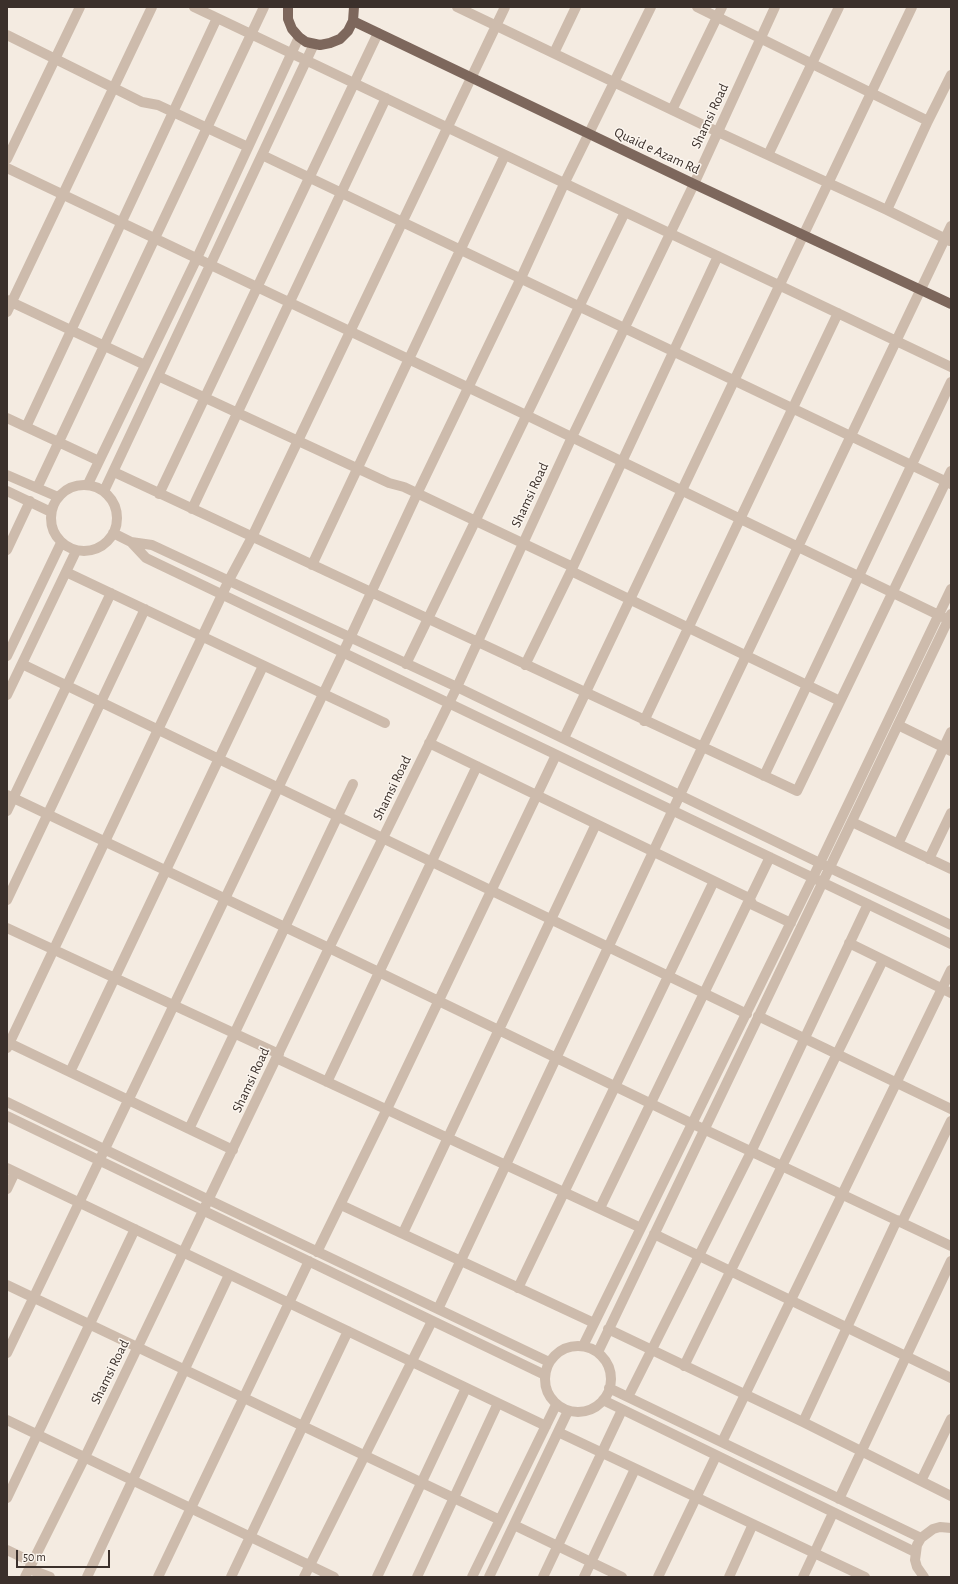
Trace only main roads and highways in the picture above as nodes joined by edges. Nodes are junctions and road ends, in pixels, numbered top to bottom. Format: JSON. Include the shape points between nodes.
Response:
{"nodes":[{"id":1,"x":288,"y":7,"type":"edge"},
{"id":2,"x":354,"y":7,"type":"edge"},
{"id":3,"x":353,"y":21,"type":"junction"},
{"id":4,"x":951,"y":304,"type":"edge"}],
"edges":[{"from":1,"to":3,"type":"main road","via":[[288,19],[292,29],[306,42],[314,44],[330,43],[340,39]]},
{"from":2,"to":3,"type":"main road"},
{"from":3,"to":4,"type":"main road","name":"Quaid e Azam Rd"}]}
